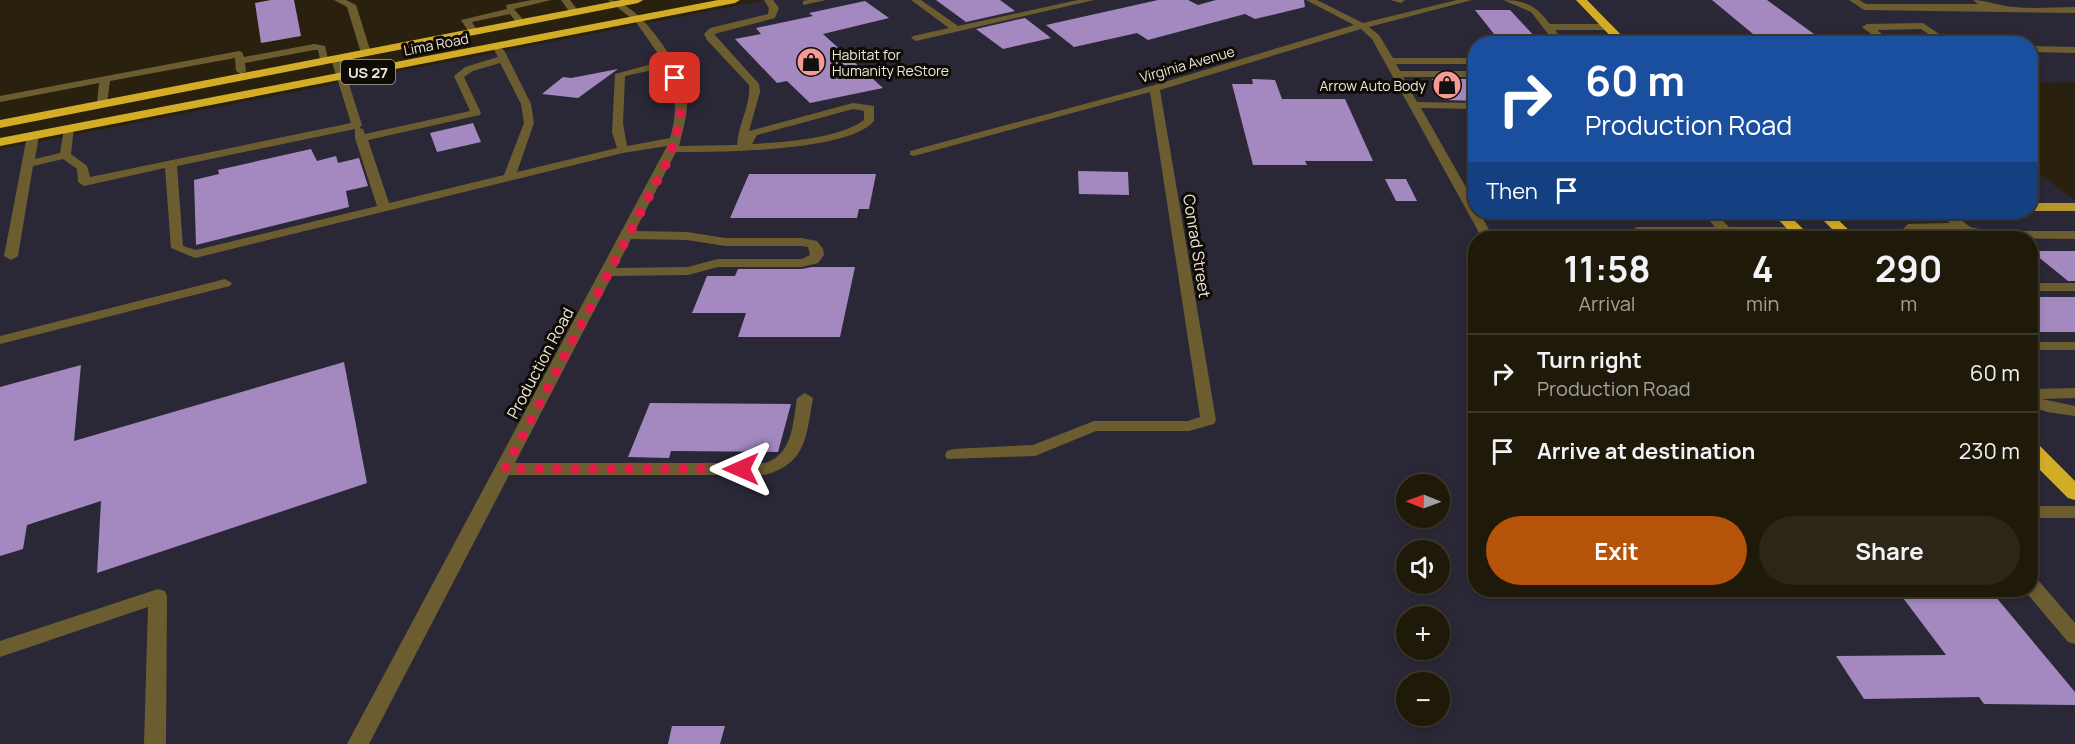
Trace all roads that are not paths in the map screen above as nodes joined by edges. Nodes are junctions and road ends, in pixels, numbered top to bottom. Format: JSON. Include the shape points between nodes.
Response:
{"nodes":[{"id":1,"x":338,"y":0,"type":"edge"},
{"id":2,"x":547,"y":0,"type":"edge"},
{"id":3,"x":565,"y":0,"type":"edge"},
{"id":4,"x":638,"y":0,"type":"edge"},
{"id":5,"x":735,"y":0,"type":"edge"},
{"id":6,"x":768,"y":0,"type":"edge"},
{"id":7,"x":822,"y":0,"type":"edge"},
{"id":8,"x":915,"y":0,"type":"edge"},
{"id":9,"x":1090,"y":0,"type":"edge"},
{"id":10,"x":1310,"y":0,"type":"edge"},
{"id":11,"x":1394,"y":0,"type":"edge"},
{"id":12,"x":1401,"y":0,"type":"edge"},
{"id":13,"x":1416,"y":0,"type":"edge"},
{"id":14,"x":1468,"y":0,"type":"edge"},
{"id":15,"x":1507,"y":0,"type":"edge"},
{"id":16,"x":1581,"y":0,"type":"edge"},
{"id":17,"x":1853,"y":0,"type":"edge"},
{"id":18,"x":1977,"y":0,"type":"edge"},
{"id":19,"x":614,"y":2,"type":"edge"},
{"id":20,"x":806,"y":3,"type":"dead end"},
{"id":21,"x":509,"y":6,"type":"edge"},
{"id":22,"x":1989,"y":7,"type":"junction"},
{"id":23,"x":1434,"y":8,"type":"junction"},
{"id":24,"x":2075,"y":10,"type":"edge"},
{"id":25,"x":574,"y":12,"type":"junction"},
{"id":26,"x":639,"y":20,"type":"junction"},
{"id":27,"x":521,"y":23,"type":"junction"},
{"id":28,"x":1362,"y":26,"type":"junction"},
{"id":29,"x":1548,"y":27,"type":"junction"},
{"id":30,"x":1608,"y":27,"type":"junction"},
{"id":31,"x":956,"y":29,"type":"junction"},
{"id":32,"x":473,"y":32,"type":"junction"},
{"id":33,"x":1555,"y":36,"type":"edge"},
{"id":34,"x":1617,"y":36,"type":"edge"},
{"id":35,"x":1880,"y":36,"type":"edge"},
{"id":36,"x":1938,"y":36,"type":"edge"},
{"id":37,"x":916,"y":38,"type":"dead end"},
{"id":38,"x":497,"y":47,"type":"junction"},
{"id":39,"x":2038,"y":49,"type":"edge"},
{"id":40,"x":2075,"y":50,"type":"edge"},
{"id":41,"x":366,"y":53,"type":"junction"},
{"id":42,"x":503,"y":59,"type":"junction"},
{"id":43,"x":331,"y":60,"type":"junction"},
{"id":44,"x":240,"y":61,"type":"junction"},
{"id":45,"x":1390,"y":61,"type":"junction"},
{"id":46,"x":1468,"y":61,"type":"edge"},
{"id":47,"x":669,"y":63,"type":"junction"},
{"id":48,"x":1397,"y":74,"type":"junction"},
{"id":49,"x":1468,"y":74,"type":"edge"},
{"id":50,"x":242,"y":77,"type":"junction"},
{"id":51,"x":342,"y":77,"type":"junction"},
{"id":52,"x":105,"y":80,"type":"junction"},
{"id":53,"x":1155,"y":88,"type":"junction"},
{"id":54,"x":0,"y":99,"type":"edge"},
{"id":55,"x":102,"y":104,"type":"junction"},
{"id":56,"x":1414,"y":105,"type":"junction"},
{"id":57,"x":1468,"y":106,"type":"edge"},
{"id":58,"x":0,"y":124,"type":"edge"},
{"id":59,"x":357,"y":125,"type":"junction"},
{"id":60,"x":70,"y":129,"type":"junction"},
{"id":61,"x":33,"y":136,"type":"junction"},
{"id":62,"x":361,"y":138,"type":"junction"},
{"id":63,"x":0,"y":142,"type":"edge"},
{"id":64,"x":673,"y":145,"type":"junction"},
{"id":65,"x":743,"y":149,"type":"junction"},
{"id":66,"x":623,"y":150,"type":"junction"},
{"id":67,"x":914,"y":153,"type":"dead end"},
{"id":68,"x":65,"y":155,"type":"junction"},
{"id":69,"x":28,"y":164,"type":"junction"},
{"id":70,"x":171,"y":164,"type":"junction"},
{"id":71,"x":509,"y":178,"type":"junction"},
{"id":72,"x":1468,"y":202,"type":"edge"},
{"id":73,"x":2038,"y":207,"type":"edge"},
{"id":74,"x":2075,"y":207,"type":"edge"},
{"id":75,"x":384,"y":208,"type":"junction"},
{"id":76,"x":1715,"y":219,"type":"edge"},
{"id":77,"x":1786,"y":219,"type":"edge"},
{"id":78,"x":1829,"y":219,"type":"edge"},
{"id":79,"x":1953,"y":219,"type":"edge"},
{"id":80,"x":1964,"y":228,"type":"junction"},
{"id":81,"x":1637,"y":231,"type":"dead end"},
{"id":82,"x":1726,"y":231,"type":"joint"},
{"id":83,"x":1797,"y":231,"type":"edge"},
{"id":84,"x":1842,"y":231,"type":"edge"},
{"id":85,"x":1909,"y":231,"type":"edge"},
{"id":86,"x":1968,"y":231,"type":"edge"},
{"id":87,"x":1974,"y":231,"type":"edge"},
{"id":88,"x":629,"y":235,"type":"junction"},
{"id":89,"x":2038,"y":235,"type":"edge"},
{"id":90,"x":2075,"y":235,"type":"edge"},
{"id":91,"x":11,"y":256,"type":"dead end"},
{"id":92,"x":609,"y":272,"type":"junction"},
{"id":93,"x":225,"y":284,"type":"dead end"},
{"id":94,"x":2038,"y":286,"type":"edge"},
{"id":95,"x":2075,"y":287,"type":"edge"},
{"id":96,"x":0,"y":340,"type":"edge"},
{"id":97,"x":2038,"y":346,"type":"edge"},
{"id":98,"x":2075,"y":346,"type":"edge"},
{"id":99,"x":2075,"y":393,"type":"edge"},
{"id":100,"x":2038,"y":394,"type":"edge"},
{"id":101,"x":805,"y":398,"type":"dead end"},
{"id":102,"x":2038,"y":403,"type":"edge"},
{"id":103,"x":2075,"y":411,"type":"edge"},
{"id":104,"x":953,"y":455,"type":"dead end"},
{"id":105,"x":2038,"y":456,"type":"edge"},
{"id":106,"x":505,"y":469,"type":"junction"},
{"id":107,"x":2075,"y":494,"type":"edge"},
{"id":108,"x":2038,"y":512,"type":"edge"},
{"id":109,"x":2075,"y":512,"type":"edge"},
{"id":110,"x":2038,"y":593,"type":"edge"},
{"id":111,"x":2075,"y":636,"type":"edge"},
{"id":112,"x":0,"y":649,"type":"edge"},
{"id":113,"x":155,"y":744,"type":"edge"},
{"id":114,"x":358,"y":744,"type":"edge"}],
"edges":[{"from":1,"to":41,"type":"street","via":[[351,5]]},
{"from":2,"to":21,"type":"street"},
{"from":3,"to":25,"type":"street"},
{"from":4,"to":19,"type":"highway","name":"Lima Road","number":"US 27"},
{"from":5,"to":26,"type":"highway","name":"Lima Road","number":"US 27"},
{"from":6,"to":65,"type":"street","via":[[774,8],[772,16],[709,34],[754,84]]},
{"from":7,"to":20,"type":"street"},
{"from":8,"to":31,"type":"street"},
{"from":9,"to":31,"type":"street"},
{"from":10,"to":28,"type":"street"},
{"from":11,"to":12,"type":"street"},
{"from":13,"to":23,"type":"street"},
{"from":14,"to":23,"type":"street","name":"Virginia Avenue"},
{"from":15,"to":29,"type":"street","via":[[1534,10]]},
{"from":16,"to":30,"type":"highway"},
{"from":17,"to":22,"type":"street","via":[[1864,7]]},
{"from":18,"to":22,"type":"street"},
{"from":19,"to":25,"type":"highway","name":"Lima Road","number":"US 27"},
{"from":19,"to":26,"type":"street","name":"Production Road"},
{"from":21,"to":27,"type":"street"},
{"from":21,"to":32,"type":"street","via":[[466,20]]},
{"from":22,"to":24,"type":"street"},
{"from":23,"to":28,"type":"street","name":"Virginia Avenue"},
{"from":25,"to":27,"type":"highway","name":"Lima Road","number":"US 27"},
{"from":26,"to":38,"type":"highway","name":"Lima Road","number":"US 27"},
{"from":26,"to":47,"type":"street","name":"Production Road"},
{"from":27,"to":32,"type":"highway","name":"Lima Road","number":"US 27"},
{"from":28,"to":45,"type":"street","via":[[1376,37]]},
{"from":28,"to":53,"type":"street","name":"Virginia Avenue"},
{"from":29,"to":30,"type":"street"},
{"from":29,"to":33,"type":"street"},
{"from":30,"to":34,"type":"highway"},
{"from":31,"to":37,"type":"street"},
{"from":32,"to":41,"type":"highway","name":"Lima Road","number":"US 27"},
{"from":35,"to":36,"type":"street","via":[[1867,27],[1923,26]]},
{"from":38,"to":42,"type":"street"},
{"from":38,"to":51,"type":"highway","name":"Lima Road","number":"US 27"},
{"from":39,"to":40,"type":"street"},
{"from":41,"to":43,"type":"highway","name":"Lima Road","number":"US 27"},
{"from":42,"to":62,"type":"street","via":[[459,76],[476,113]]},
{"from":42,"to":71,"type":"street","via":[[526,104],[529,123]]},
{"from":43,"to":44,"type":"street","via":[[318,47]]},
{"from":43,"to":50,"type":"highway","name":"Lima Road","number":"US 27"},
{"from":43,"to":51,"type":"street"},
{"from":44,"to":50,"type":"street"},
{"from":44,"to":52,"type":"street","via":[[239,54]]},
{"from":45,"to":46,"type":"street"},
{"from":45,"to":48,"type":"street"},
{"from":47,"to":64,"type":"street","name":"Production Road","via":[[681,92]]},
{"from":47,"to":66,"type":"street","via":[[620,74],[623,90],[617,138]]},
{"from":48,"to":49,"type":"street"},
{"from":48,"to":56,"type":"street"},
{"from":50,"to":55,"type":"highway","name":"Lima Road","number":"US 27"},
{"from":51,"to":59,"type":"street"},
{"from":51,"to":60,"type":"highway","name":"Lima Road","number":"US 27"},
{"from":52,"to":54,"type":"street"},
{"from":52,"to":55,"type":"street"},
{"from":53,"to":67,"type":"street","name":"Virginia Avenue"},
{"from":53,"to":104,"type":"street","name":"Conrad Street","via":[[1208,420],[1189,426],[1094,426],[1035,450]]},
{"from":55,"to":58,"type":"highway","name":"Lima Road","number":"US 27"},
{"from":56,"to":57,"type":"street"},
{"from":56,"to":72,"type":"street"},
{"from":59,"to":62,"type":"street"},
{"from":59,"to":70,"type":"street"},
{"from":60,"to":61,"type":"highway","name":"Lima Road","number":"US 27"},
{"from":60,"to":68,"type":"street"},
{"from":61,"to":63,"type":"highway","name":"Lima Road","number":"US 27"},
{"from":61,"to":69,"type":"street"},
{"from":62,"to":75,"type":"street"},
{"from":64,"to":65,"type":"street"},
{"from":64,"to":66,"type":"street"},
{"from":64,"to":88,"type":"street","name":"Production Road"},
{"from":65,"to":65,"type":"street","via":[[787,147],[856,130],[872,114],[870,108],[853,106],[765,129],[753,133]]},
{"from":66,"to":71,"type":"street"},
{"from":68,"to":69,"type":"street"},
{"from":68,"to":70,"type":"street","via":[[83,168],[84,182]]},
{"from":69,"to":91,"type":"street"},
{"from":70,"to":75,"type":"street","via":[[177,248],[195,254]]},
{"from":71,"to":75,"type":"street"},
{"from":73,"to":74,"type":"main road"},
{"from":76,"to":82,"type":"street"},
{"from":77,"to":83,"type":"highway"},
{"from":78,"to":84,"type":"highway"},
{"from":79,"to":80,"type":"street"},
{"from":80,"to":85,"type":"street","via":[[1912,227]]},
{"from":80,"to":86,"type":"street"},
{"from":80,"to":87,"type":"street"},
{"from":81,"to":82,"type":"street"},
{"from":88,"to":92,"type":"street","name":"Production Road"},
{"from":88,"to":92,"type":"street","via":[[687,236],[725,242],[801,242],[812,244],[817,255],[802,263],[718,263],[688,271]]},
{"from":89,"to":90,"type":"street"},
{"from":92,"to":106,"type":"street","name":"Production Road"},
{"from":93,"to":96,"type":"street","via":[[170,294]]},
{"from":94,"to":95,"type":"street"},
{"from":97,"to":98,"type":"street"},
{"from":99,"to":100,"type":"street"},
{"from":101,"to":106,"type":"street","via":[[796,444],[790,458],[780,467]]},
{"from":102,"to":103,"type":"street"},
{"from":105,"to":107,"type":"highway"},
{"from":106,"to":114,"type":"street","name":"Production Road"},
{"from":108,"to":109,"type":"street"},
{"from":110,"to":111,"type":"street"},
{"from":112,"to":113,"type":"street","via":[[158,596]]}]}
